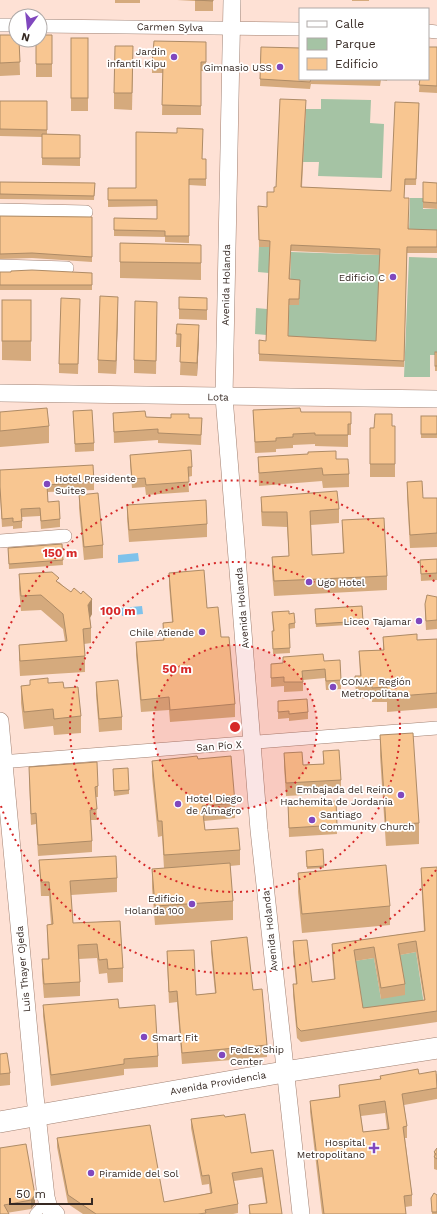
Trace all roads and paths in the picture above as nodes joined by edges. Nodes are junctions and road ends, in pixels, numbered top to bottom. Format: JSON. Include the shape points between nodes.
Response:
{"nodes":[{"id":1,"x":232,"y":0,"type":"edge"},
{"id":2,"x":48,"y":26,"type":"edge"},
{"id":3,"x":231,"y":27,"type":"junction"},
{"id":4,"x":299,"y":29,"type":"edge"},
{"id":5,"x":0,"y":210,"type":"edge"},
{"id":6,"x":86,"y":212,"type":"dead end"},
{"id":7,"x":0,"y":266,"type":"edge"},
{"id":8,"x":67,"y":268,"type":"dead end"},
{"id":9,"x":0,"y":394,"type":"edge"},
{"id":10,"x":224,"y":397,"type":"junction"},
{"id":11,"x":437,"y":399,"type":"edge"},
{"id":12,"x":65,"y":536,"type":"dead end"},
{"id":13,"x":0,"y":541,"type":"edge"},
{"id":14,"x":0,"y":721,"type":"edge"},
{"id":15,"x":437,"y":728,"type":"edge"},
{"id":16,"x":252,"y":744,"type":"junction"},
{"id":17,"x":2,"y":761,"type":"edge"},
{"id":18,"x":437,"y":1048,"type":"edge"},
{"id":19,"x":284,"y":1072,"type":"junction"},
{"id":20,"x":37,"y":1115,"type":"junction"},
{"id":21,"x":0,"y":1122,"type":"edge"},
{"id":22,"x":46,"y":1210,"type":"edge"},
{"id":23,"x":301,"y":1214,"type":"edge"}],
"edges":[{"from":1,"to":3,"type":"street","name":"Avenida Holanda"},
{"from":2,"to":3,"type":"street","name":"Carmen Sylva"},
{"from":3,"to":4,"type":"street","name":"Carmen Sylva"},
{"from":3,"to":10,"type":"street","name":"Avenida Holanda"},
{"from":5,"to":6,"type":"street"},
{"from":7,"to":8,"type":"street"},
{"from":9,"to":10,"type":"street","name":"Lota"},
{"from":10,"to":11,"type":"street","name":"Lota"},
{"from":10,"to":16,"type":"street","name":"Avenida Holanda"},
{"from":12,"to":13,"type":"street"},
{"from":14,"to":17,"type":"street","name":"Luis Thayer Ojeda"},
{"from":15,"to":16,"type":"street","name":"San Pío X"},
{"from":16,"to":17,"type":"street","name":"San Pío X"},
{"from":16,"to":19,"type":"street","name":"Avenida Holanda"},
{"from":17,"to":20,"type":"street","name":"Luis Thayer Ojeda"},
{"from":18,"to":19,"type":"main road","name":"Avenida Providencia"},
{"from":19,"to":20,"type":"main road","name":"Avenida Providencia"},
{"from":19,"to":23,"type":"street","name":"Avenida Holanda"},
{"from":20,"to":21,"type":"main road","name":"Avenida Providencia"},
{"from":20,"to":22,"type":"street","name":"Luis Thayer Ojeda"}]}
